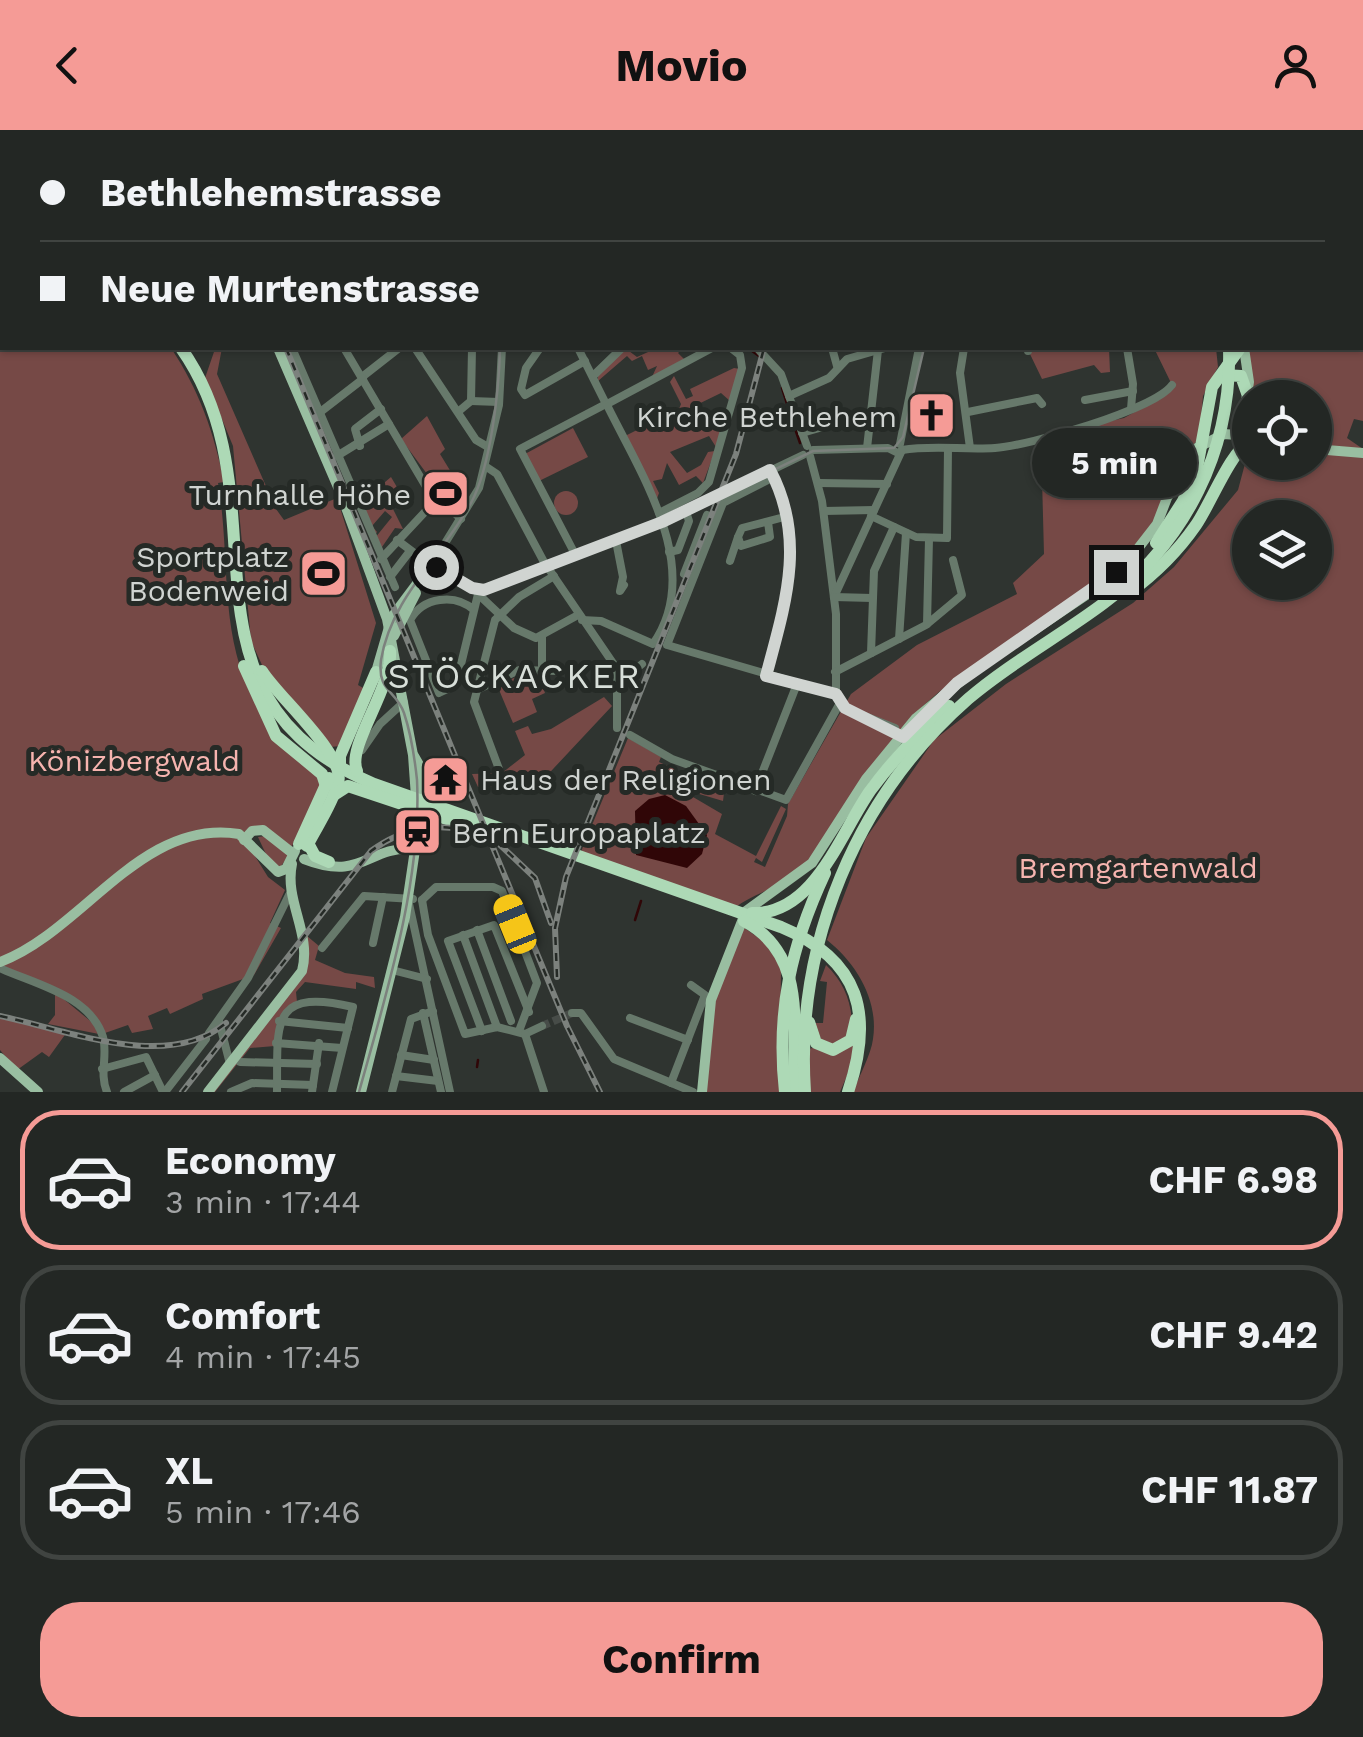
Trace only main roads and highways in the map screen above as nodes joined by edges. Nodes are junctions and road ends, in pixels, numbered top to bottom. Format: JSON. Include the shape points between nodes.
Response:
{"nodes":[{"id":1,"x":179,"y":350,"type":"edge"},
{"id":2,"x":179,"y":350,"type":"edge"},
{"id":3,"x":279,"y":350,"type":"edge"},
{"id":4,"x":1242,"y":350,"type":"edge"},
{"id":5,"x":1227,"y":367,"type":"edge"},
{"id":6,"x":1246,"y":380,"type":"edge"},
{"id":7,"x":1232,"y":404,"type":"edge"},
{"id":8,"x":1232,"y":436,"type":"edge"},
{"id":9,"x":1232,"y":437,"type":"edge"},
{"id":10,"x":1332,"y":450,"type":"edge"},
{"id":11,"x":1208,"y":453,"type":"junction"},
{"id":12,"x":1363,"y":453,"type":"edge"},
{"id":13,"x":1232,"y":459,"type":"edge"},
{"id":14,"x":1176,"y":478,"type":"junction"},
{"id":15,"x":1170,"y":492,"type":"junction"},
{"id":16,"x":1052,"y":640,"type":"junction"},
{"id":17,"x":393,"y":653,"type":"junction"},
{"id":18,"x":376,"y":672,"type":"junction"},
{"id":19,"x":952,"y":702,"type":"junction"},
{"id":20,"x":932,"y":704,"type":"junction"},
{"id":21,"x":897,"y":735,"type":"junction"},
{"id":22,"x":349,"y":738,"type":"junction"},
{"id":23,"x":319,"y":757,"type":"junction"},
{"id":24,"x":345,"y":769,"type":"junction"},
{"id":25,"x":362,"y":791,"type":"junction"},
{"id":26,"x":331,"y":798,"type":"junction"},
{"id":27,"x":854,"y":818,"type":"junction"},
{"id":28,"x":520,"y":838,"type":"junction"},
{"id":29,"x":248,"y":839,"type":"junction"},
{"id":30,"x":409,"y":848,"type":"junction"},
{"id":31,"x":301,"y":849,"type":"junction"},
{"id":32,"x":337,"y":865,"type":"joint"},
{"id":33,"x":268,"y":867,"type":"junction"},
{"id":34,"x":292,"y":878,"type":"junction"},
{"id":35,"x":748,"y":917,"type":"junction"},
{"id":36,"x":826,"y":956,"type":"junction"},
{"id":37,"x":0,"y":965,"type":"edge"},
{"id":38,"x":810,"y":980,"type":"junction"},
{"id":39,"x":0,"y":1058,"type":"edge"},
{"id":40,"x":38,"y":1092,"type":"edge"},
{"id":41,"x":208,"y":1092,"type":"edge"},
{"id":42,"x":361,"y":1092,"type":"edge"},
{"id":43,"x":702,"y":1092,"type":"edge"},
{"id":44,"x":794,"y":1092,"type":"edge"},
{"id":45,"x":845,"y":1092,"type":"edge"}],
"edges":[{"from":1,"to":23,"type":"highway","via":[[212,401],[228,453],[244,642],[260,686]]},
{"from":2,"to":23,"type":"highway","via":[[204,395],[223,454],[236,626],[261,697],[290,735]]},
{"from":3,"to":17,"type":"main road","via":[[338,488],[386,616]]},
{"from":4,"to":6,"type":"main road"},
{"from":5,"to":7,"type":"highway"},
{"from":8,"to":14,"type":"main road","via":[[1198,450]]},
{"from":9,"to":11,"type":"highway"},
{"from":10,"to":12,"type":"main road"},
{"from":11,"to":16,"type":"highway","via":[[1189,510],[1156,556]]},
{"from":11,"to":19,"type":"highway","via":[[1142,561]]},
{"from":13,"to":16,"type":"highway","via":[[1205,512],[1166,562]]},
{"from":14,"to":15,"type":"main road"},
{"from":14,"to":15,"type":"main road","via":[[1155,482]]},
{"from":15,"to":20,"type":"main road","via":[[1152,532],[1116,572]]},
{"from":16,"to":38,"type":"highway","via":[[966,702],[888,789],[840,876]]},
{"from":17,"to":18,"type":"main road","via":[[413,596],[436,564],[394,612]]},
{"from":17,"to":24,"type":"highway","via":[[383,693]]},
{"from":17,"to":30,"type":"main road","via":[[423,810]]},
{"from":18,"to":22,"type":"highway"},
{"from":18,"to":24,"type":"main road"},
{"from":19,"to":27,"type":"highway","via":[[884,774]]},
{"from":19,"to":44,"type":"highway","via":[[878,793],[831,882],[802,994]]},
{"from":20,"to":21,"type":"main road"},
{"from":20,"to":21,"type":"main road"},
{"from":21,"to":35,"type":"main road","via":[[809,866]]},
{"from":22,"to":23,"type":"highway"},
{"from":22,"to":24,"type":"highway"},
{"from":23,"to":24,"type":"highway"},
{"from":23,"to":24,"type":"highway"},
{"from":23,"to":28,"type":"highway","via":[[385,793]]},
{"from":24,"to":25,"type":"highway","via":[[345,780]]},
{"from":24,"to":26,"type":"highway"},
{"from":24,"to":28,"type":"highway"},
{"from":24,"to":31,"type":"highway"},
{"from":25,"to":26,"type":"highway","via":[[343,786]]},
{"from":25,"to":28,"type":"highway"},
{"from":26,"to":31,"type":"highway"},
{"from":27,"to":35,"type":"highway","via":[[802,893],[782,908]]},
{"from":27,"to":44,"type":"highway","via":[[812,902],[787,973],[781,1025]]},
{"from":28,"to":35,"type":"highway"},
{"from":28,"to":35,"type":"highway"},
{"from":29,"to":31,"type":"main road","via":[[260,830]]},
{"from":29,"to":33,"type":"main road"},
{"from":29,"to":34,"type":"main road","via":[[271,876]]},
{"from":29,"to":37,"type":"main road","via":[[206,834],[161,848]]},
{"from":30,"to":32,"type":"main road"},
{"from":30,"to":42,"type":"main road","via":[[408,899]]},
{"from":31,"to":32,"type":"highway"},
{"from":31,"to":33,"type":"main road","via":[[284,871]]},
{"from":31,"to":34,"type":"main road"},
{"from":33,"to":34,"type":"main road"},
{"from":34,"to":41,"type":"main road","via":[[290,904],[304,948],[298,978]]},
{"from":35,"to":36,"type":"highway"},
{"from":35,"to":43,"type":"main road","via":[[710,1000]]},
{"from":35,"to":44,"type":"highway","via":[[782,955],[792,983]]},
{"from":36,"to":38,"type":"highway","via":[[855,1015],[854,1036],[842,1048],[822,1048],[811,1036]]},
{"from":36,"to":45,"type":"highway","via":[[854,990],[862,1033]]},
{"from":38,"to":44,"type":"highway"},
{"from":39,"to":40,"type":"main road"}]}
